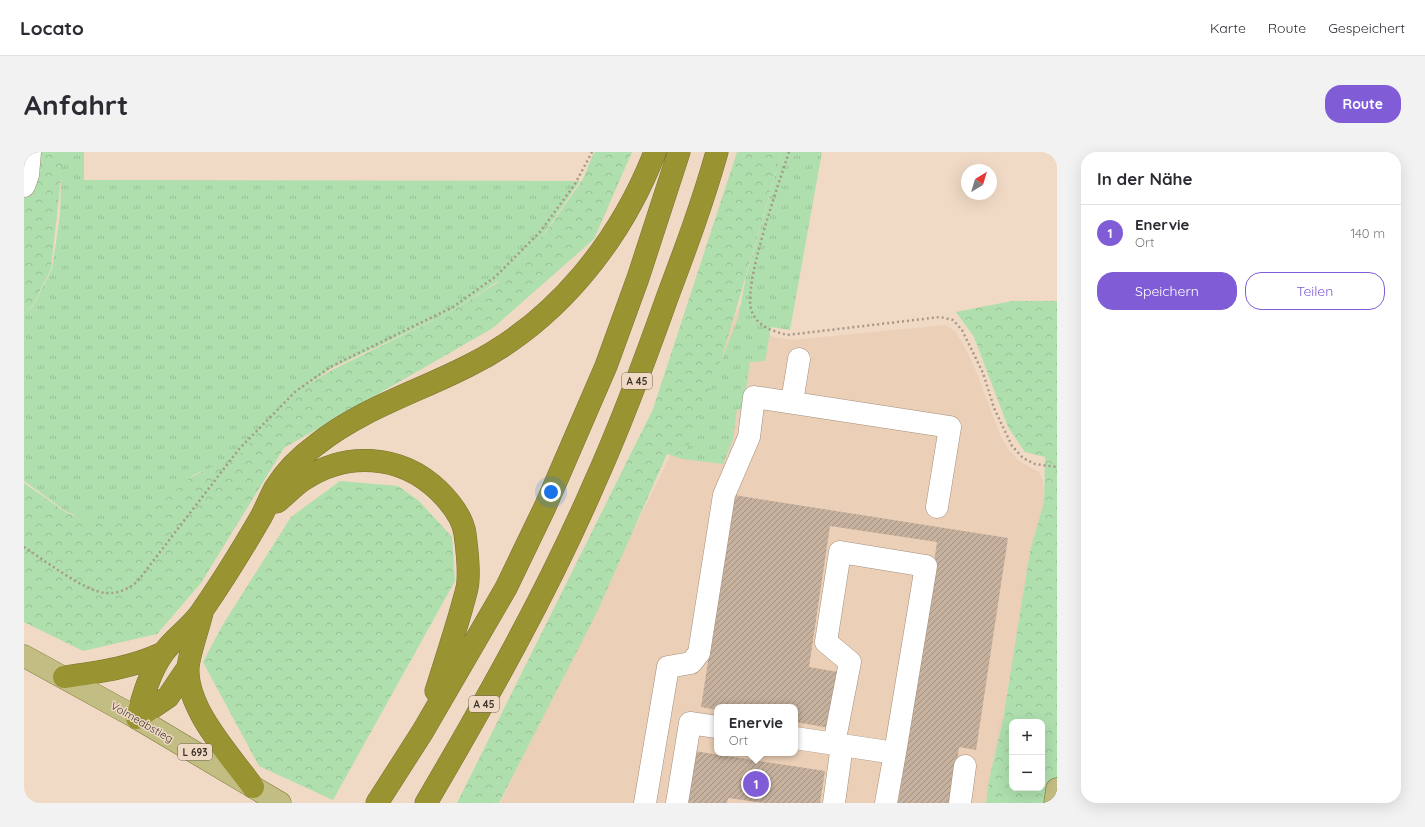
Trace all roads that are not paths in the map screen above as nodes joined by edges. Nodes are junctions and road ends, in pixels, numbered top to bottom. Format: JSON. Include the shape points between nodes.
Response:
{"nodes":[{"id":1,"x":30,"y":152,"type":"edge"},
{"id":2,"x":655,"y":152,"type":"edge"},
{"id":3,"x":679,"y":152,"type":"edge"},
{"id":4,"x":717,"y":152,"type":"edge"},
{"id":5,"x":24,"y":186,"type":"edge"},
{"id":6,"x":799,"y":359,"type":"dead end"},
{"id":7,"x":792,"y":402,"type":"junction"},
{"id":8,"x":937,"y":507,"type":"dead end"},
{"id":9,"x":261,"y":516,"type":"junction"},
{"id":10,"x":203,"y":611,"type":"junction"},
{"id":11,"x":163,"y":653,"type":"junction"},
{"id":12,"x":24,"y":656,"type":"edge"},
{"id":13,"x":188,"y":669,"type":"junction"},
{"id":14,"x":64,"y":677,"type":"junction"},
{"id":15,"x":137,"y":718,"type":"junction"},
{"id":16,"x":714,"y":726,"type":"edge"},
{"id":17,"x":423,"y":731,"type":"junction"},
{"id":18,"x":798,"y":738,"type":"edge"},
{"id":19,"x":838,"y":745,"type":"junction"},
{"id":20,"x":895,"y":753,"type":"junction"},
{"id":21,"x":965,"y":766,"type":"dead end"},
{"id":22,"x":253,"y":787,"type":"junction"},
{"id":23,"x":1057,"y":789,"type":"edge"},
{"id":24,"x":280,"y":803,"type":"edge"},
{"id":25,"x":377,"y":803,"type":"edge"},
{"id":26,"x":426,"y":803,"type":"edge"},
{"id":27,"x":645,"y":803,"type":"edge"},
{"id":28,"x":677,"y":803,"type":"edge"},
{"id":29,"x":834,"y":803,"type":"edge"},
{"id":30,"x":886,"y":803,"type":"edge"},
{"id":31,"x":960,"y":803,"type":"edge"},
{"id":32,"x":1055,"y":803,"type":"edge"}],
"edges":[{"from":1,"to":5,"type":"street"},
{"from":2,"to":9,"type":"highway","via":[[648,170],[608,241],[584,273],[557,302],[532,325],[501,347],[468,366],[375,409],[315,445],[294,465],[276,488]]},
{"from":3,"to":17,"type":"highway","via":[[606,366],[548,500],[506,588]]},
{"from":4,"to":26,"type":"highway","number":"A 45","via":[[638,380],[595,483],[534,609],[478,714]]},
{"from":6,"to":7,"type":"street"},
{"from":7,"to":8,"type":"street","via":[[950,427]]},
{"from":7,"to":27,"type":"street","via":[[754,397],[748,436],[724,495],[699,653],[691,663],[668,667]]},
{"from":9,"to":10,"type":"highway"},
{"from":9,"to":17,"type":"highway","via":[[301,481],[319,470],[339,463],[362,460],[384,462],[410,470],[430,482],[452,504],[465,533],[468,581]]},
{"from":10,"to":11,"type":"highway"},
{"from":10,"to":13,"type":"highway"},
{"from":11,"to":14,"type":"highway","via":[[142,663],[114,671]]},
{"from":11,"to":15,"type":"highway","via":[[143,693]]},
{"from":12,"to":14,"type":"main road","name":"Volmeabstieg","number":"L 693"},
{"from":13,"to":15,"type":"highway","via":[[168,697]]},
{"from":13,"to":22,"type":"highway","via":[[192,694],[199,712]]},
{"from":14,"to":15,"type":"main road","name":"Volmeabstieg","number":"L 693"},
{"from":15,"to":22,"type":"main road","name":"Volmeabstieg","number":"L 693"},
{"from":16,"to":28,"type":"street","via":[[690,723]]},
{"from":17,"to":25,"type":"highway"},
{"from":18,"to":19,"type":"street"},
{"from":19,"to":20,"type":"street"},
{"from":19,"to":20,"type":"street","via":[[850,662],[826,642],[840,552],[926,566]]},
{"from":19,"to":29,"type":"street"},
{"from":20,"to":30,"type":"street"},
{"from":21,"to":31,"type":"street"},
{"from":22,"to":24,"type":"main road","name":"Volmeabstieg","number":"L 693"},
{"from":23,"to":32,"type":"main road"}]}
